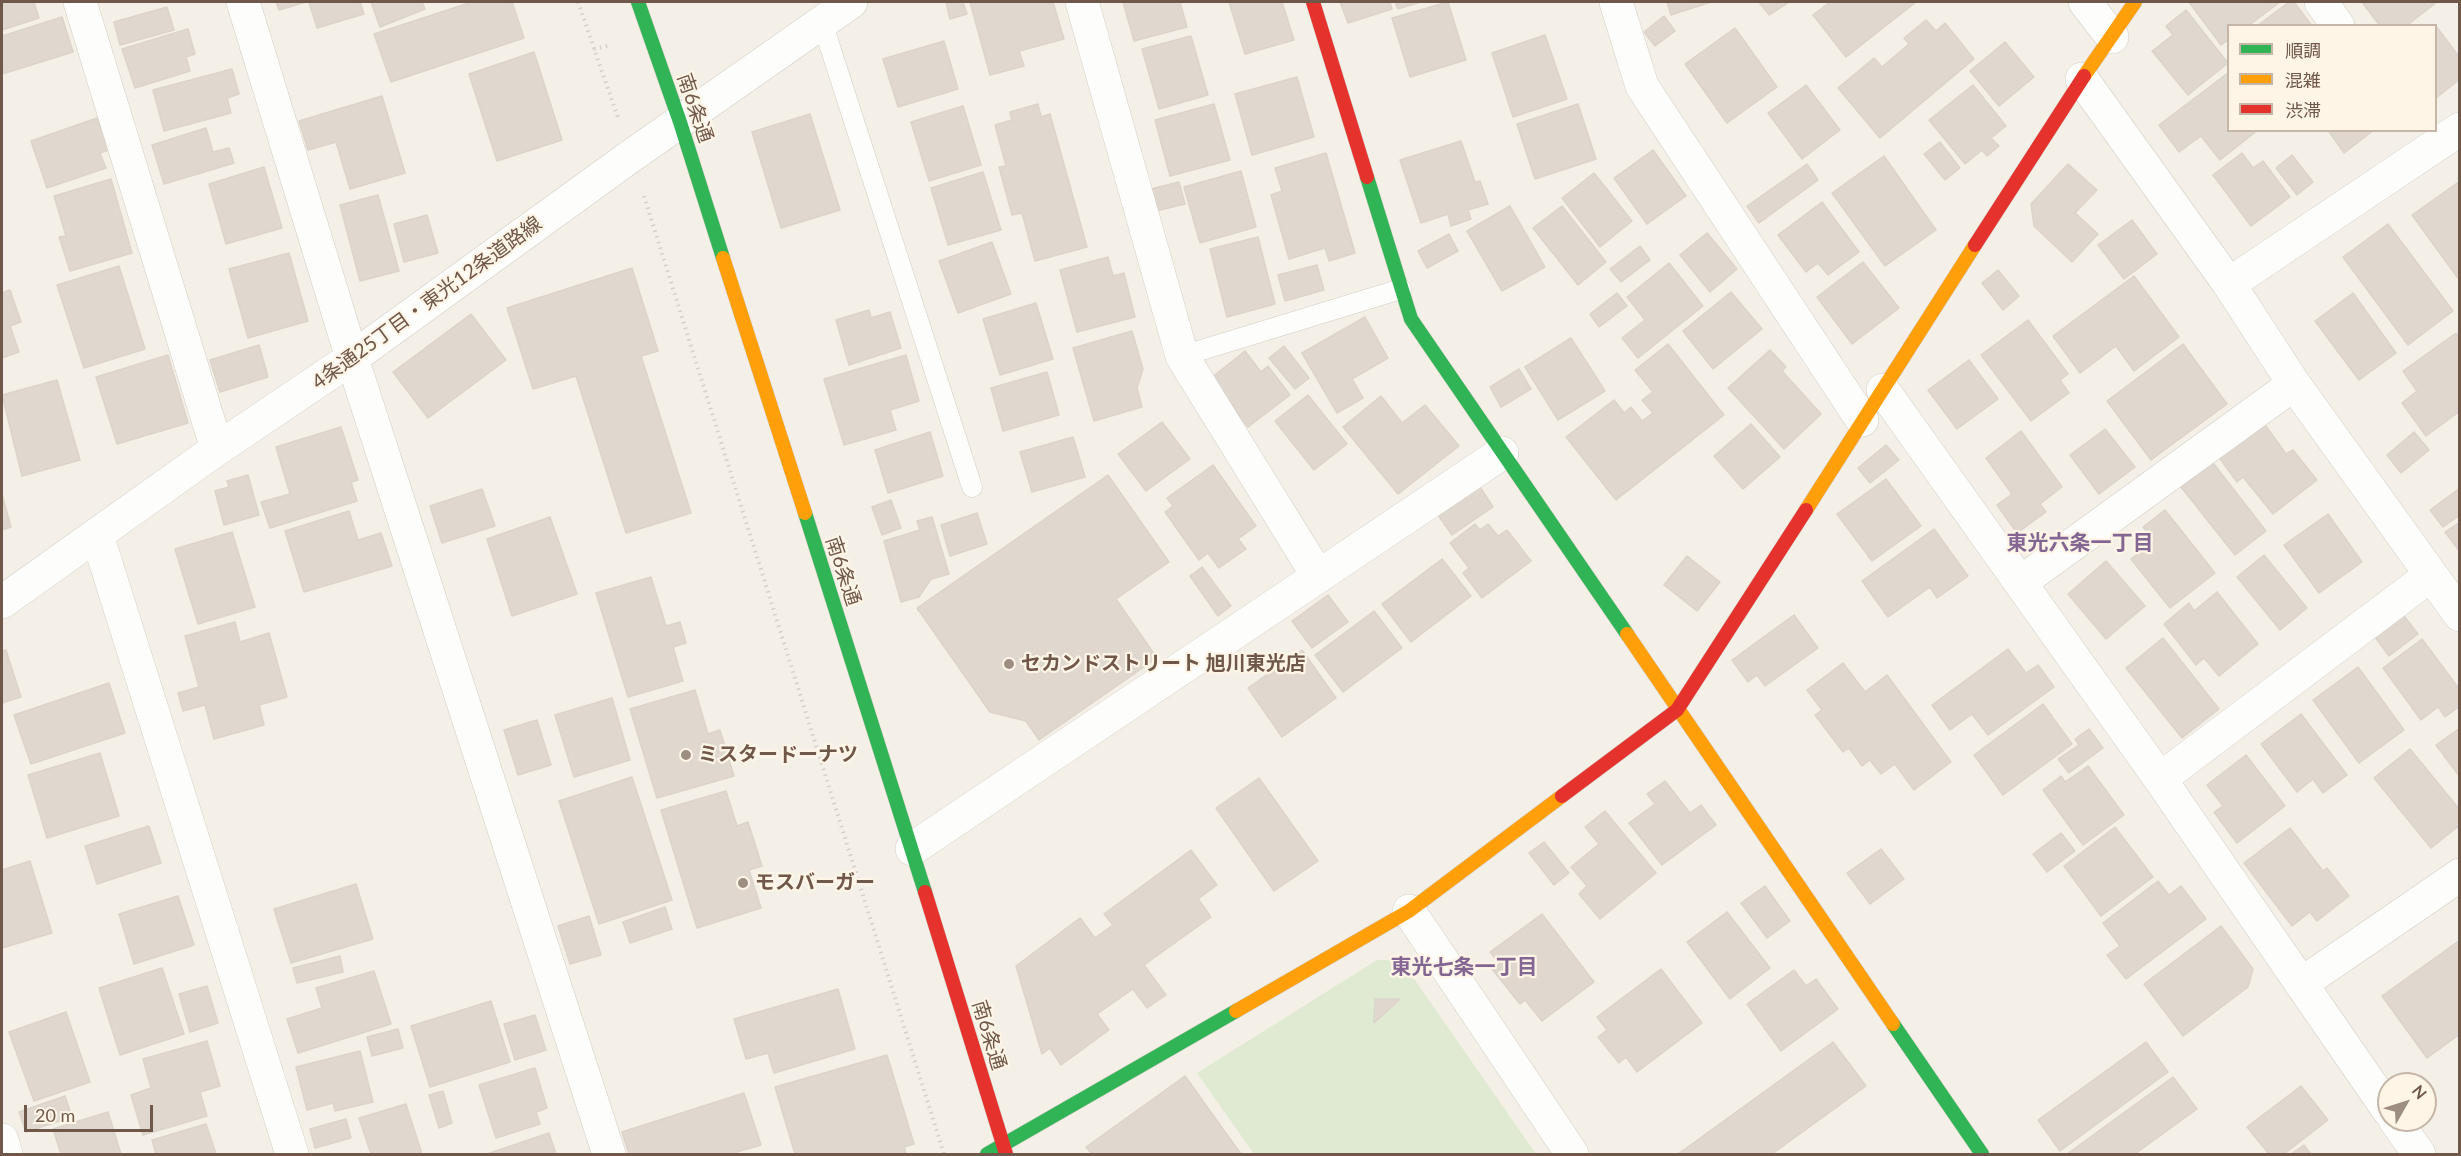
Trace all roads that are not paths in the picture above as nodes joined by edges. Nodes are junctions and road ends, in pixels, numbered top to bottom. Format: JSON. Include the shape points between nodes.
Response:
{"nodes":[{"id":1,"x":80,"y":2,"type":"edge"},
{"id":2,"x":243,"y":2,"type":"edge"},
{"id":3,"x":638,"y":2,"type":"edge"},
{"id":4,"x":851,"y":2,"type":"edge"},
{"id":5,"x":1082,"y":2,"type":"edge"},
{"id":6,"x":1313,"y":2,"type":"edge"},
{"id":7,"x":1616,"y":2,"type":"edge"},
{"id":8,"x":2085,"y":2,"type":"edge"},
{"id":9,"x":2135,"y":2,"type":"edge"},
{"id":10,"x":2321,"y":2,"type":"edge"},
{"id":11,"x":822,"y":22,"type":"junction"},
{"id":12,"x":2337,"y":24,"type":"edge"},
{"id":13,"x":2112,"y":37,"type":"junction"},
{"id":14,"x":2082,"y":79,"type":"junction"},
{"id":15,"x":680,"y":122,"type":"junction"},
{"id":16,"x":2460,"y":129,"type":"edge"},
{"id":17,"x":2419,"y":141,"type":"edge"},
{"id":18,"x":2229,"y":284,"type":"junction"},
{"id":19,"x":1401,"y":289,"type":"junction"},
{"id":20,"x":1182,"y":356,"type":"junction"},
{"id":21,"x":352,"y":358,"type":"junction"},
{"id":22,"x":2294,"y":384,"type":"junction"},
{"id":23,"x":1883,"y":390,"type":"junction"},
{"id":24,"x":1863,"y":420,"type":"junction"},
{"id":25,"x":217,"y":449,"type":"junction"},
{"id":26,"x":1502,"y":453,"type":"junction"},
{"id":27,"x":972,"y":487,"type":"dead end"},
{"id":28,"x":97,"y":535,"type":"junction"},
{"id":29,"x":2431,"y":575,"type":"junction"},
{"id":30,"x":1318,"y":576,"type":"junction"},
{"id":31,"x":2021,"y":582,"type":"junction"},
{"id":32,"x":2,"y":602,"type":"edge"},
{"id":33,"x":2460,"y":615,"type":"edge"},
{"id":34,"x":1677,"y":710,"type":"junction"},
{"id":35,"x":2160,"y":779,"type":"junction"},
{"id":36,"x":912,"y":849,"type":"junction"},
{"id":37,"x":2460,"y":875,"type":"edge"},
{"id":38,"x":1409,"y":912,"type":"junction"},
{"id":39,"x":2301,"y":984,"type":"junction"},
{"id":40,"x":2377,"y":1094,"type":"edge"},
{"id":41,"x":2404,"y":1132,"type":"edge"},
{"id":42,"x":2,"y":1140,"type":"edge"},
{"id":43,"x":1004,"y":1150,"type":"edge"},
{"id":44,"x":6,"y":1155,"type":"edge"},
{"id":45,"x":292,"y":1155,"type":"edge"},
{"id":46,"x":609,"y":1155,"type":"edge"},
{"id":47,"x":987,"y":1155,"type":"edge"},
{"id":48,"x":1572,"y":1155,"type":"edge"},
{"id":49,"x":1982,"y":1155,"type":"edge"},
{"id":50,"x":2420,"y":1155,"type":"edge"}],
"edges":[{"from":1,"to":25,"type":"street"},
{"from":2,"to":21,"type":"street"},
{"from":3,"to":15,"type":"street","name":"南6条通"},
{"from":4,"to":11,"type":"street","name":"4条通25丁目・東光12条道路線"},
{"from":5,"to":20,"type":"street"},
{"from":6,"to":19,"type":"street"},
{"from":7,"to":24,"type":"street","via":[[1642,86]]},
{"from":8,"to":13,"type":"street"},
{"from":9,"to":13,"type":"street"},
{"from":10,"to":12,"type":"street"},
{"from":11,"to":15,"type":"street","name":"4条通25丁目・東光12条道路線"},
{"from":11,"to":27,"type":"lane"},
{"from":13,"to":14,"type":"street"},
{"from":14,"to":18,"type":"street"},
{"from":14,"to":23,"type":"street"},
{"from":15,"to":21,"type":"street","name":"4条通25丁目・東光12条道路線"},
{"from":15,"to":36,"type":"street","name":"南6条通"},
{"from":16,"to":17,"type":"street"},
{"from":17,"to":18,"type":"street"},
{"from":18,"to":22,"type":"street"},
{"from":19,"to":20,"type":"lane"},
{"from":19,"to":26,"type":"street","via":[[1411,319]]},
{"from":20,"to":30,"type":"street"},
{"from":21,"to":25,"type":"street","name":"4条通25丁目・東光12条道路線"},
{"from":21,"to":46,"type":"street"},
{"from":22,"to":29,"type":"street"},
{"from":22,"to":31,"type":"street"},
{"from":23,"to":24,"type":"street"},
{"from":23,"to":31,"type":"street"},
{"from":24,"to":34,"type":"street"},
{"from":25,"to":28,"type":"street","name":"4条通25丁目・東光12条道路線"},
{"from":26,"to":30,"type":"street"},
{"from":26,"to":34,"type":"street"},
{"from":28,"to":32,"type":"street","name":"4条通25丁目・東光12条道路線"},
{"from":28,"to":45,"type":"street"},
{"from":29,"to":33,"type":"street"},
{"from":29,"to":35,"type":"street"},
{"from":30,"to":36,"type":"street"},
{"from":31,"to":35,"type":"street"},
{"from":34,"to":38,"type":"street"},
{"from":34,"to":49,"type":"street"},
{"from":35,"to":39,"type":"street"},
{"from":36,"to":43,"type":"street","name":"南6条通"},
{"from":37,"to":39,"type":"street"},
{"from":38,"to":43,"type":"street"},
{"from":38,"to":48,"type":"street"},
{"from":39,"to":40,"type":"street"},
{"from":41,"to":50,"type":"street"},
{"from":42,"to":44,"type":"street"},
{"from":43,"to":47,"type":"street"}]}
